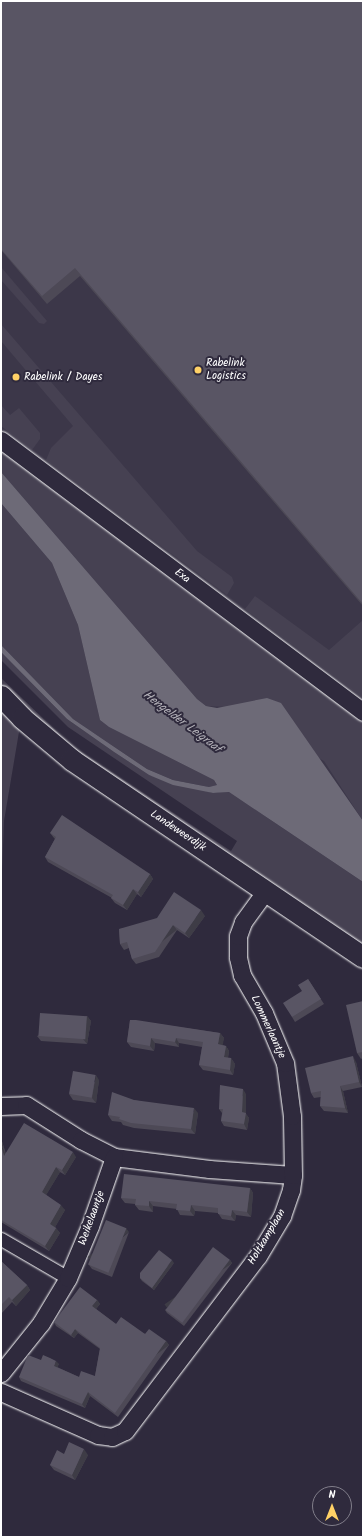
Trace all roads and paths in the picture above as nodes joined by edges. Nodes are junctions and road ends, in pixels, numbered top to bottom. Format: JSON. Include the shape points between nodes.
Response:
{"nodes":[{"id":1,"x":1,"y":440,"type":"edge"},
{"id":2,"x":1,"y":696,"type":"edge"},
{"id":3,"x":363,"y":712,"type":"edge"},
{"id":4,"x":266,"y":890,"type":"junction"},
{"id":5,"x":363,"y":957,"type":"edge"},
{"id":6,"x":1,"y":1106,"type":"edge"},
{"id":7,"x":114,"y":1157,"type":"junction"},
{"id":8,"x":293,"y":1175,"type":"junction"},
{"id":9,"x":1,"y":1239,"type":"edge"},
{"id":10,"x":68,"y":1278,"type":"junction"},
{"id":11,"x":1,"y":1373,"type":"edge"},
{"id":12,"x":1,"y":1392,"type":"edge"}],
"edges":[{"from":1,"to":3,"type":"street","name":"Exa"},
{"from":2,"to":4,"type":"street","name":"Landeweerdijk","via":[[22,718],[72,760]]},
{"from":4,"to":5,"type":"street","name":"Landeweerdijk"},
{"from":4,"to":8,"type":"street","name":"Lommerlaantje","via":[[243,922],[238,936],[238,957],[242,975],[264,1013],[285,1063],[292,1116]]},
{"from":6,"to":7,"type":"street","via":[[26,1105],[80,1140]]},
{"from":7,"to":8,"type":"street"},
{"from":7,"to":10,"type":"street","name":"Weikelaantje","via":[[90,1226]]},
{"from":8,"to":12,"type":"street","name":"Holtkamplaan","via":[[282,1216],[258,1256],[125,1431],[112,1437],[98,1435]]},
{"from":9,"to":10,"type":"street"},
{"from":10,"to":11,"type":"street","name":"Weikelaantje","via":[[41,1323]]}]}
